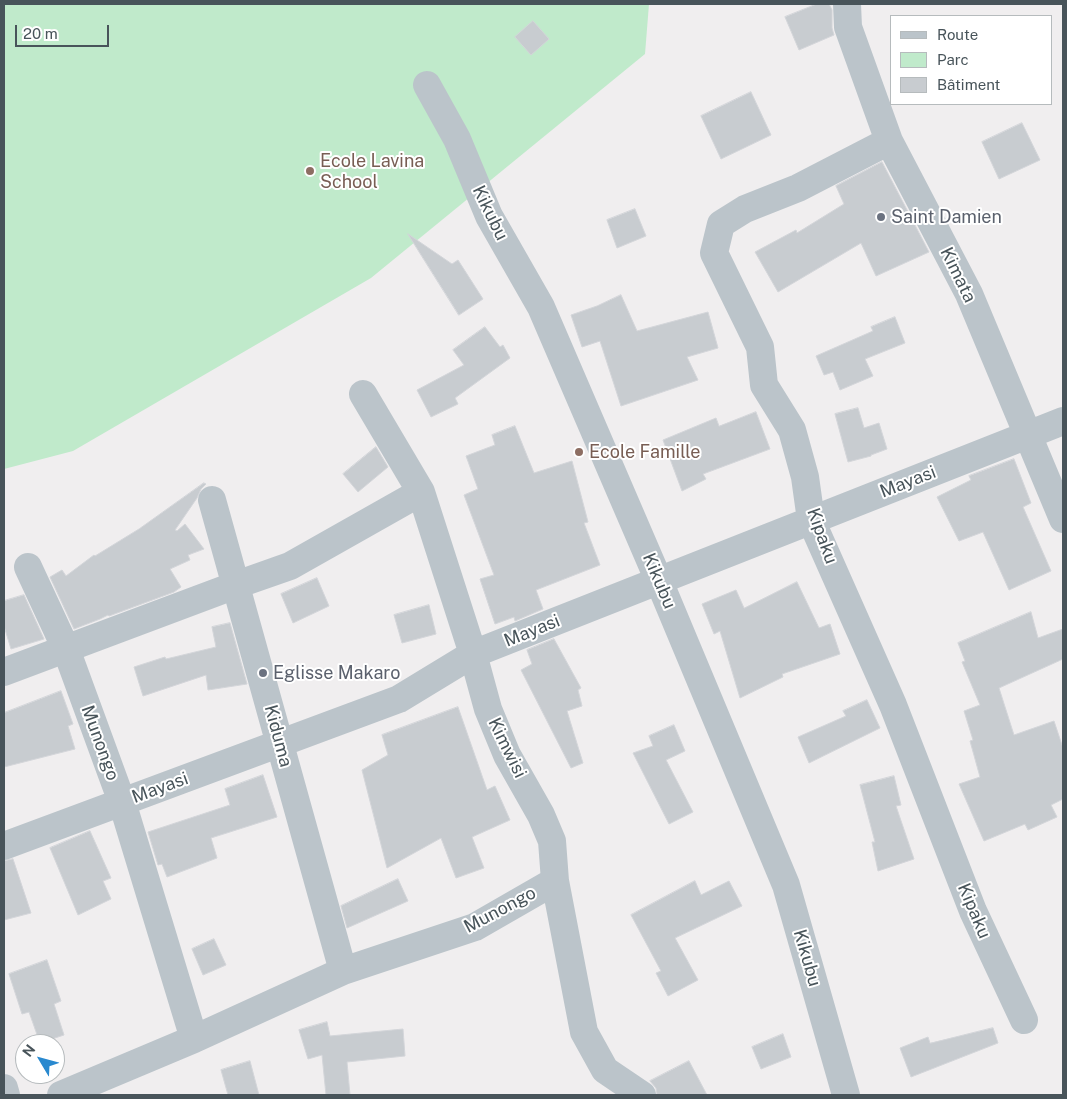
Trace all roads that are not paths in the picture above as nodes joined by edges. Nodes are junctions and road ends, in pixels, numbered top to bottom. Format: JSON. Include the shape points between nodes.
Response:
{"nodes":[{"id":1,"x":847,"y":4,"type":"edge"},
{"id":2,"x":427,"y":85,"type":"dead end"},
{"id":3,"x":889,"y":141,"type":"junction"},
{"id":4,"x":363,"y":394,"type":"dead end"},
{"id":5,"x":1063,"y":421,"type":"edge"},
{"id":6,"x":1027,"y":435,"type":"junction"},
{"id":7,"x":421,"y":492,"type":"junction"},
{"id":8,"x":212,"y":500,"type":"dead end"},
{"id":9,"x":1063,"y":519,"type":"edge"},
{"id":10,"x":811,"y":520,"type":"junction"},
{"id":11,"x":28,"y":567,"type":"dead end"},
{"id":12,"x":659,"y":581,"type":"junction"},
{"id":13,"x":236,"y":585,"type":"junction"},
{"id":14,"x":66,"y":649,"type":"junction"},
{"id":15,"x":473,"y":654,"type":"junction"},
{"id":16,"x":4,"y":672,"type":"edge"},
{"id":17,"x":280,"y":744,"type":"junction"},
{"id":18,"x":122,"y":802,"type":"junction"},
{"id":19,"x":4,"y":846,"type":"edge"},
{"id":20,"x":555,"y":881,"type":"junction"},
{"id":21,"x":343,"y":971,"type":"junction"},
{"id":22,"x":1024,"y":1020,"type":"dead end"},
{"id":23,"x":194,"y":1039,"type":"junction"},
{"id":24,"x":4,"y":1088,"type":"edge"},
{"id":25,"x":6,"y":1095,"type":"edge"},
{"id":26,"x":62,"y":1095,"type":"edge"},
{"id":27,"x":642,"y":1095,"type":"edge"},
{"id":28,"x":846,"y":1095,"type":"edge"}],
"edges":[{"from":1,"to":3,"type":"street","name":"Kimata","via":[[848,27]]},
{"from":2,"to":12,"type":"street","name":"Kikubu","via":[[457,139],[489,216],[541,307]]},
{"from":3,"to":6,"type":"street","name":"Kimata","via":[[969,294]]},
{"from":3,"to":10,"type":"street","name":"Kipaku","via":[[798,188],[745,209],[721,224],[714,253],[760,348],[764,385],[792,430],[805,477]]},
{"from":4,"to":7,"type":"street","name":"Kimwisi"},
{"from":5,"to":6,"type":"street","name":"Mayasi"},
{"from":6,"to":9,"type":"street","name":"Kimata"},
{"from":6,"to":10,"type":"street","name":"Mayasi"},
{"from":7,"to":13,"type":"street","via":[[290,566]]},
{"from":7,"to":15,"type":"street","name":"Kimwisi"},
{"from":8,"to":13,"type":"street","name":"Kiduma"},
{"from":10,"to":12,"type":"street","name":"Mayasi"},
{"from":10,"to":22,"type":"street","name":"Kipaku","via":[[893,705],[973,911]]},
{"from":11,"to":14,"type":"street","name":"Munongo"},
{"from":12,"to":15,"type":"street","name":"Mayasi"},
{"from":12,"to":28,"type":"street","name":"Kikubu","via":[[786,885]]},
{"from":13,"to":14,"type":"street"},
{"from":13,"to":17,"type":"street","name":"Kiduma"},
{"from":14,"to":16,"type":"street"},
{"from":14,"to":18,"type":"street","name":"Munongo"},
{"from":15,"to":17,"type":"street","name":"Mayasi","via":[[399,699]]},
{"from":15,"to":20,"type":"street","name":"Kimwisi","via":[[488,709],[507,755],[552,841]]},
{"from":17,"to":18,"type":"street","name":"Mayasi"},
{"from":17,"to":21,"type":"street","name":"Kiduma"},
{"from":18,"to":19,"type":"street","name":"Mayasi"},
{"from":18,"to":23,"type":"street","name":"Munongo"},
{"from":20,"to":21,"type":"street","name":"Munongo","via":[[475,927]]},
{"from":20,"to":27,"type":"street","name":"Kimwisi","via":[[584,1032],[605,1070]]},
{"from":21,"to":23,"type":"street","name":"Munongo"},
{"from":23,"to":26,"type":"street","name":"Munongo"},
{"from":24,"to":25,"type":"street"}]}
